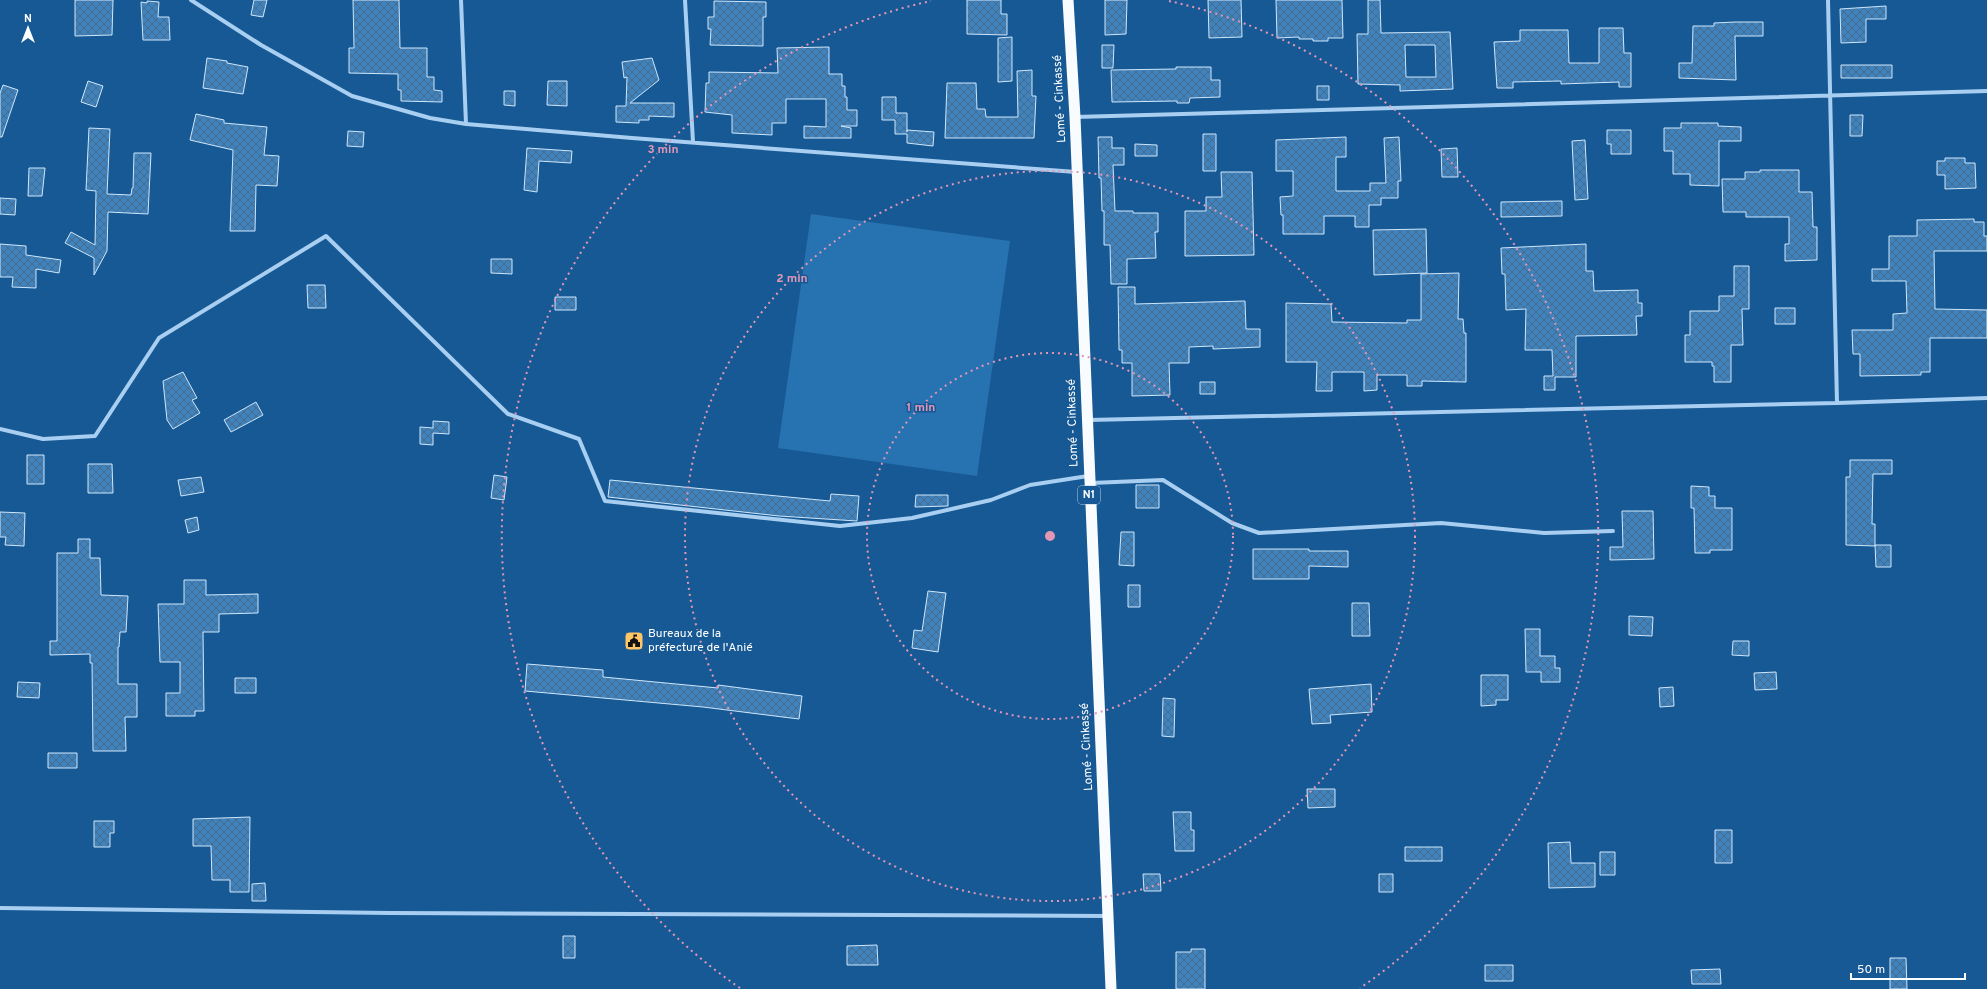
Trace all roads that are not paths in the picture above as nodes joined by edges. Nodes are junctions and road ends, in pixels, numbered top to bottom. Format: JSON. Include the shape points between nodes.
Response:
{"nodes":[{"id":1,"x":191,"y":0,"type":"edge"},
{"id":2,"x":460,"y":0,"type":"edge"},
{"id":3,"x":685,"y":0,"type":"edge"},
{"id":4,"x":1068,"y":0,"type":"edge"},
{"id":5,"x":1828,"y":0,"type":"edge"},
{"id":6,"x":1987,"y":91,"type":"edge"},
{"id":7,"x":1830,"y":96,"type":"junction"},
{"id":8,"x":1075,"y":117,"type":"junction"},
{"id":9,"x":466,"y":124,"type":"junction"},
{"id":10,"x":693,"y":142,"type":"junction"},
{"id":11,"x":1077,"y":172,"type":"junction"},
{"id":12,"x":1987,"y":398,"type":"edge"},
{"id":13,"x":1837,"y":403,"type":"junction"},
{"id":14,"x":1086,"y":420,"type":"junction"},
{"id":15,"x":0,"y":429,"type":"edge"},
{"id":16,"x":1089,"y":480,"type":"junction"},
{"id":17,"x":1613,"y":531,"type":"dead end"},
{"id":18,"x":0,"y":908,"type":"edge"},
{"id":19,"x":1108,"y":916,"type":"junction"},
{"id":20,"x":1111,"y":989,"type":"edge"}],
"edges":[{"from":1,"to":9,"type":"street","via":[[261,45],[352,96],[430,118]]},
{"from":2,"to":9,"type":"street"},
{"from":3,"to":10,"type":"street"},
{"from":4,"to":8,"type":"highway","name":"Lomé - Cinkassé","number":"N1"},
{"from":5,"to":7,"type":"street"},
{"from":6,"to":7,"type":"street"},
{"from":7,"to":8,"type":"street"},
{"from":7,"to":13,"type":"street"},
{"from":8,"to":11,"type":"highway","name":"Lomé - Cinkassé","number":"N1"},
{"from":9,"to":10,"type":"street"},
{"from":10,"to":11,"type":"street"},
{"from":11,"to":14,"type":"highway","name":"Lomé - Cinkassé","number":"N1"},
{"from":12,"to":13,"type":"street"},
{"from":13,"to":14,"type":"street"},
{"from":14,"to":16,"type":"highway","name":"Lomé - Cinkassé","number":"N1"},
{"from":15,"to":16,"type":"street","via":[[43,439],[95,436],[159,338],[326,236],[508,414],[579,439],[605,501],[840,526],[912,518],[990,500],[1030,485]]},
{"from":16,"to":17,"type":"street","via":[[1163,480],[1232,523],[1259,533],[1441,523],[1544,533]]},
{"from":16,"to":19,"type":"highway","name":"Lomé - Cinkassé","number":"N1"},
{"from":18,"to":19,"type":"street","via":[[390,914]]},
{"from":19,"to":20,"type":"highway","name":"Lomé - Cinkassé","number":"N1"}]}
